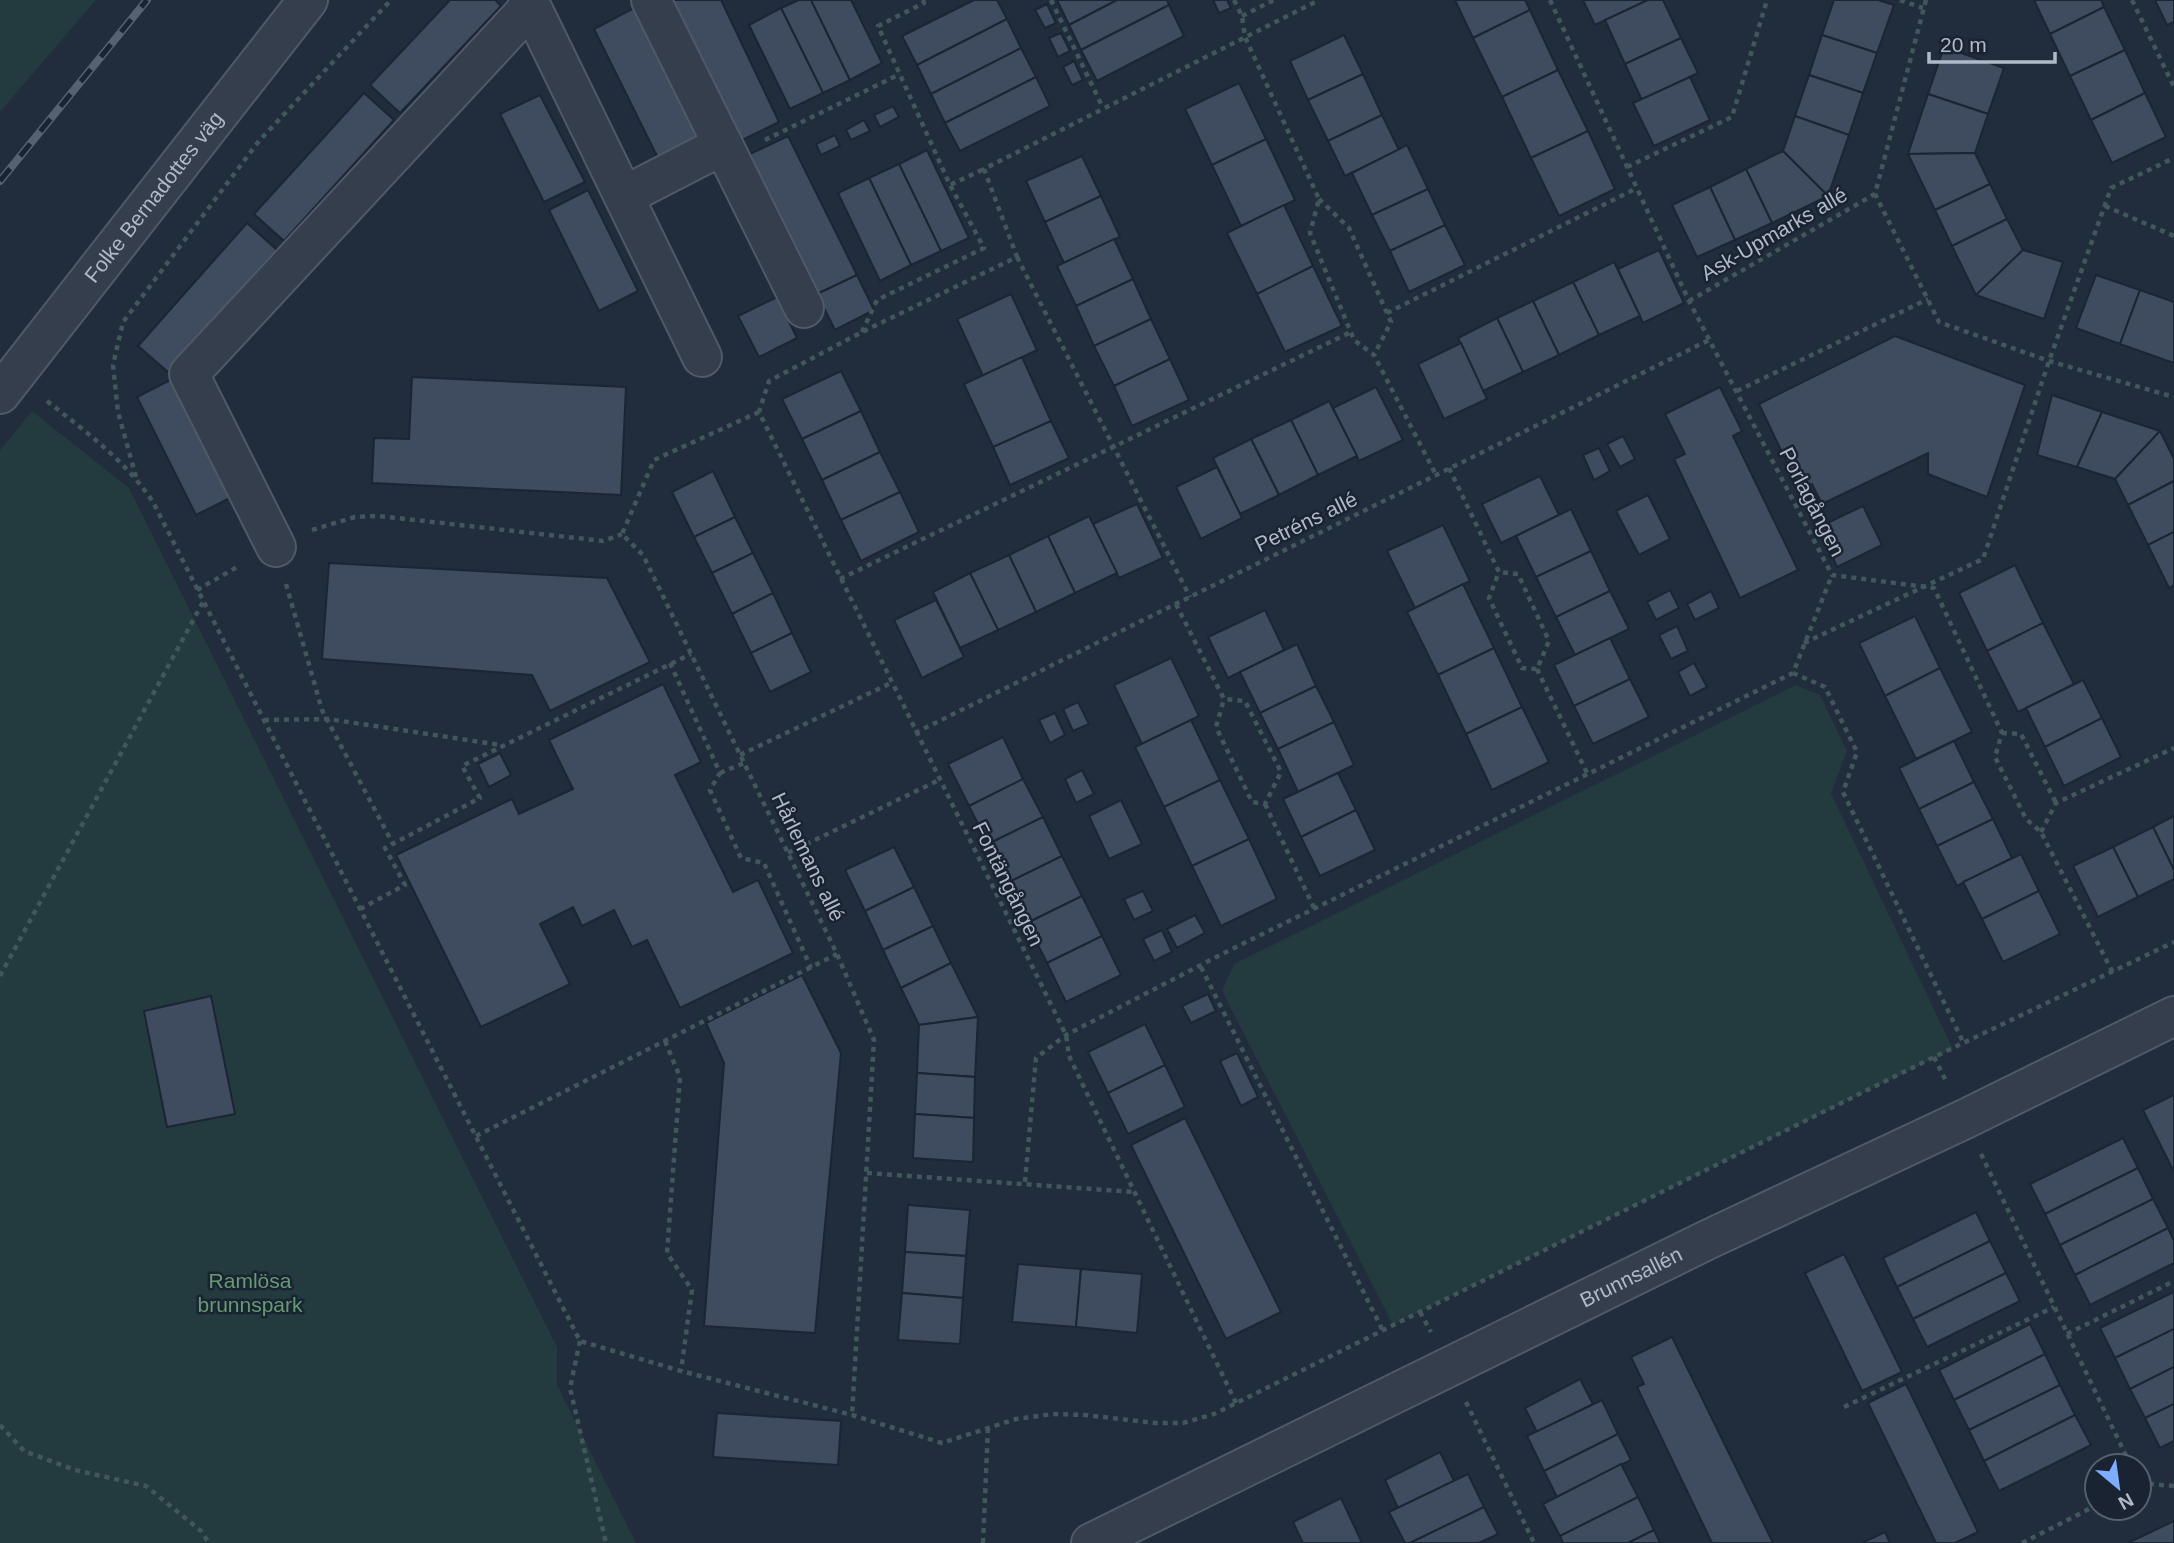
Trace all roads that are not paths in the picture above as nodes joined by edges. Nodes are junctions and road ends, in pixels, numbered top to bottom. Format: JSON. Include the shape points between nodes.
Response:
{"nodes":[{"id":1,"x":309,"y":0,"type":"edge"},
{"id":2,"x":651,"y":0,"type":"edge"},
{"id":3,"x":529,"y":3,"type":"edge"},
{"id":4,"x":726,"y":151,"type":"junction"},
{"id":5,"x":624,"y":196,"type":"junction"},
{"id":6,"x":804,"y":308,"type":"dead end"},
{"id":7,"x":702,"y":357,"type":"dead end"},
{"id":8,"x":0,"y":394,"type":"edge"},
{"id":9,"x":276,"y":547,"type":"road end"},
{"id":10,"x":2174,"y":1016,"type":"edge"},
{"id":11,"x":1091,"y":1543,"type":"edge"}],
"edges":[{"from":1,"to":8,"type":"street","name":"Folke Bernadottes väg"},
{"from":2,"to":4,"type":"street"},
{"from":3,"to":5,"type":"street"},
{"from":3,"to":9,"type":"street","via":[[189,373]]},
{"from":4,"to":5,"type":"street"},
{"from":4,"to":6,"type":"street"},
{"from":5,"to":7,"type":"street"},
{"from":10,"to":11,"type":"street","name":"Brunnsallén"}]}
